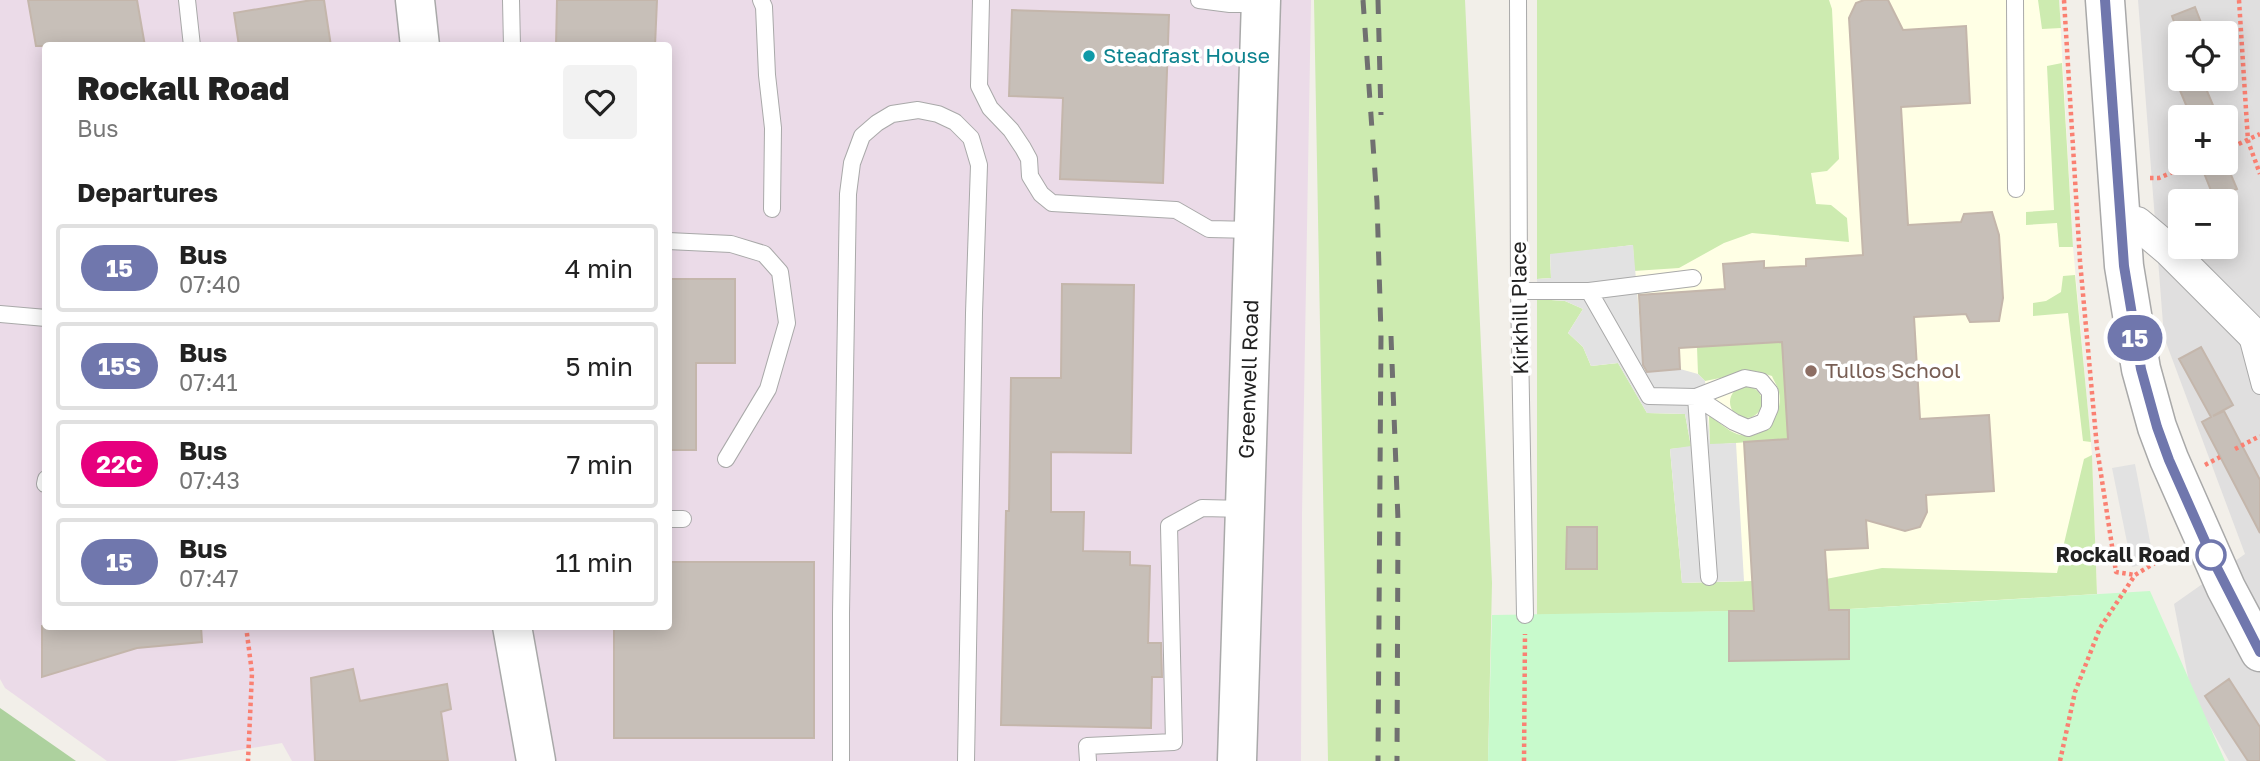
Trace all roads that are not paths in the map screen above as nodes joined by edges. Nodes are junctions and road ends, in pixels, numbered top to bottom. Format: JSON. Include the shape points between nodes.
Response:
{"nodes":[{"id":1,"x":187,"y":0,"type":"edge"},
{"id":2,"x":415,"y":0,"type":"edge"},
{"id":3,"x":511,"y":0,"type":"edge"},
{"id":4,"x":761,"y":0,"type":"edge"},
{"id":5,"x":981,"y":0,"type":"edge"},
{"id":6,"x":1199,"y":0,"type":"edge"},
{"id":7,"x":1518,"y":0,"type":"edge"},
{"id":8,"x":2015,"y":0,"type":"edge"},
{"id":9,"x":2105,"y":0,"type":"edge"},
{"id":10,"x":1261,"y":2,"type":"edge"},
{"id":11,"x":192,"y":42,"type":"edge"},
{"id":12,"x":420,"y":42,"type":"edge"},
{"id":13,"x":512,"y":42,"type":"edge"},
{"id":14,"x":2016,"y":189,"type":"dead end"},
{"id":15,"x":772,"y":209,"type":"dead end"},
{"id":16,"x":2120,"y":220,"type":"junction"},
{"id":17,"x":1254,"y":230,"type":"junction"},
{"id":18,"x":672,"y":242,"type":"edge"},
{"id":19,"x":1693,"y":278,"type":"dead end"},
{"id":20,"x":1519,"y":291,"type":"junction"},
{"id":21,"x":1589,"y":291,"type":"junction"},
{"id":22,"x":0,"y":314,"type":"edge"},
{"id":23,"x":42,"y":318,"type":"edge"},
{"id":24,"x":2252,"y":335,"type":"edge"},
{"id":25,"x":2260,"y":386,"type":"edge"},
{"id":26,"x":726,"y":459,"type":"dead end"},
{"id":27,"x":1245,"y":509,"type":"junction"},
{"id":28,"x":1709,"y":577,"type":"dead end"},
{"id":29,"x":1525,"y":615,"type":"road end"},
{"id":30,"x":513,"y":630,"type":"edge"},
{"id":31,"x":2260,"y":652,"type":"edge"},
{"id":32,"x":536,"y":761,"type":"edge"},
{"id":33,"x":841,"y":761,"type":"edge"},
{"id":34,"x":966,"y":761,"type":"edge"},
{"id":35,"x":1088,"y":761,"type":"edge"},
{"id":36,"x":1237,"y":761,"type":"edge"}],
"edges":[{"from":1,"to":11,"type":"lane"},
{"from":2,"to":12,"type":"street"},
{"from":3,"to":13,"type":"lane"},
{"from":4,"to":15,"type":"lane","via":[[774,128]]},
{"from":5,"to":17,"type":"lane","via":[[979,86],[990,108],[1023,148],[1030,176],[1041,194],[1052,203],[1176,209],[1209,229]]},
{"from":6,"to":10,"type":"lane"},
{"from":7,"to":20,"type":"lane","name":"Kirkhill Place"},
{"from":8,"to":14,"type":"lane"},
{"from":9,"to":16,"type":"street"},
{"from":10,"to":17,"type":"street","name":"Greenwell Road"},
{"from":16,"to":24,"type":"street","via":[[2137,223],[2169,250]]},
{"from":16,"to":31,"type":"street","via":[[2141,369],[2157,427],[2226,588]]},
{"from":17,"to":27,"type":"street","name":"Greenwell Road"},
{"from":18,"to":26,"type":"lane","via":[[731,244],[764,254],[779,272],[787,323],[768,389]]},
{"from":19,"to":21,"type":"lane"},
{"from":20,"to":21,"type":"lane"},
{"from":20,"to":29,"type":"lane","name":"Kirkhill Place"},
{"from":21,"to":28,"type":"lane","via":[[1649,396],[1696,397]]},
{"from":22,"to":23,"type":"lane"},
{"from":24,"to":25,"type":"lane"},
{"from":27,"to":35,"type":"lane","via":[[1202,508],[1169,526],[1174,742],[1087,746]]},
{"from":27,"to":36,"type":"street","name":"Greenwell Road"},
{"from":30,"to":32,"type":"street"},
{"from":33,"to":34,"type":"lane","via":[[850,173],[862,135],[892,114],[918,110],[955,122],[971,138],[979,165]]}]}
